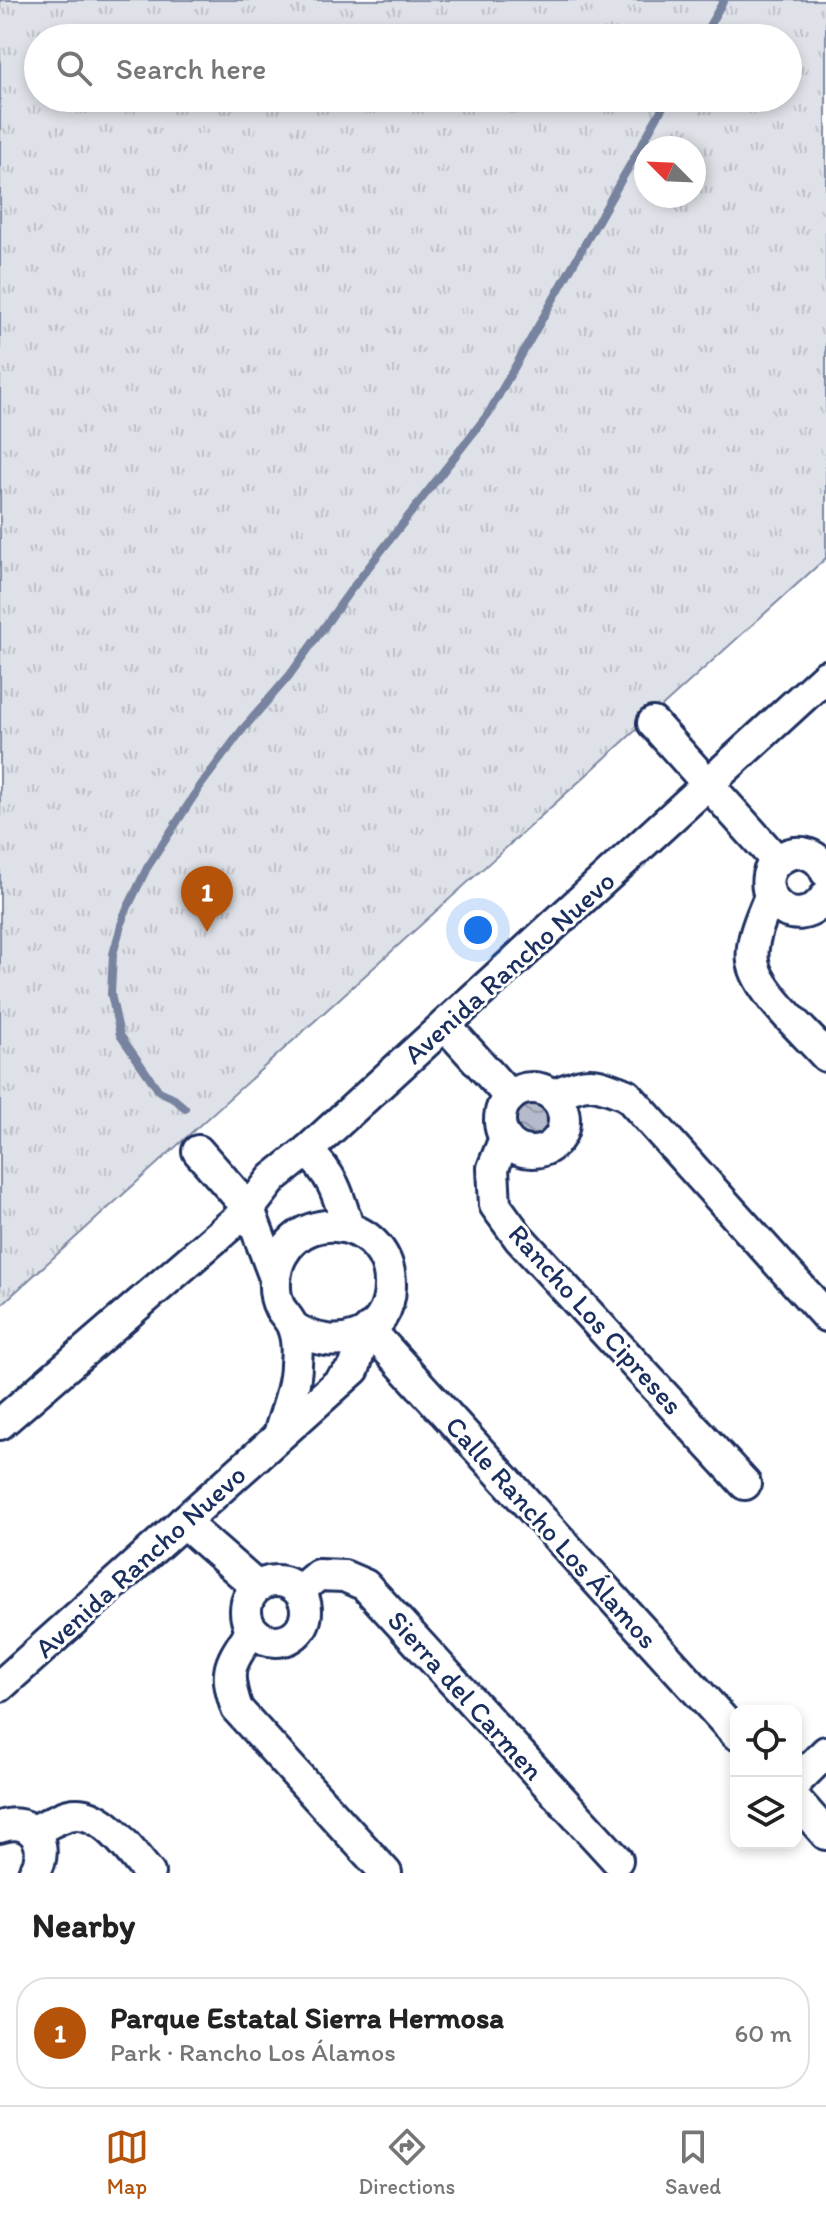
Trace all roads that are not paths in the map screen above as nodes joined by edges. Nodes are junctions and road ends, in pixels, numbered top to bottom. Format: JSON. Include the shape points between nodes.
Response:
{"nodes":[{"id":1,"x":826,"y":676,"type":"edge"},
{"id":2,"x":653,"y":723,"type":"dead end"},
{"id":3,"x":709,"y":785,"type":"junction"},
{"id":4,"x":777,"y":861,"type":"junction"},
{"id":5,"x":822,"y":861,"type":"edge"},
{"id":6,"x":770,"y":896,"type":"junction"},
{"id":7,"x":826,"y":896,"type":"edge"},
{"id":8,"x":445,"y":1025,"type":"junction"},
{"id":9,"x":826,"y":1056,"type":"edge"},
{"id":10,"x":553,"y":1095,"type":"junction"},
{"id":11,"x":510,"y":1097,"type":"junction"},
{"id":12,"x":505,"y":1138,"type":"junction"},
{"id":13,"x":198,"y":1151,"type":"dead end"},
{"id":14,"x":307,"y":1151,"type":"junction"},
{"id":15,"x":249,"y":1209,"type":"junction"},
{"id":16,"x":348,"y":1227,"type":"junction"},
{"id":17,"x":275,"y":1278,"type":"junction"},
{"id":18,"x":826,"y":1316,"type":"edge"},
{"id":19,"x":293,"y":1327,"type":"junction"},
{"id":20,"x":363,"y":1333,"type":"junction"},
{"id":21,"x":0,"y":1424,"type":"edge"},
{"id":22,"x":279,"y":1435,"type":"junction"},
{"id":23,"x":745,"y":1484,"type":"dead end"},
{"id":24,"x":183,"y":1522,"type":"junction"},
{"id":25,"x":257,"y":1587,"type":"junction"},
{"id":26,"x":299,"y":1591,"type":"junction"},
{"id":27,"x":252,"y":1630,"type":"junction"},
{"id":28,"x":0,"y":1686,"type":"edge"},
{"id":29,"x":730,"y":1728,"type":"edge"},
{"id":30,"x":826,"y":1752,"type":"edge"},
{"id":31,"x":801,"y":1777,"type":"edge"},
{"id":32,"x":802,"y":1807,"type":"edge"},
{"id":33,"x":0,"y":1827,"type":"edge"},
{"id":34,"x":33,"y":1831,"type":"junction"},
{"id":35,"x":826,"y":1834,"type":"edge"},
{"id":36,"x":617,"y":1860,"type":"dead end"},
{"id":37,"x":34,"y":1873,"type":"edge"},
{"id":38,"x":149,"y":1873,"type":"edge"},
{"id":39,"x":386,"y":1873,"type":"edge"}],
"edges":[{"from":1,"to":3,"type":"street","name":"Avenida Rancho Nuevo"},
{"from":2,"to":3,"type":"street"},
{"from":3,"to":4,"type":"street"},
{"from":3,"to":8,"type":"street","name":"Avenida Rancho Nuevo"},
{"from":4,"to":5,"type":"street","via":[[802,853]]},
{"from":4,"to":6,"type":"street","via":[[767,884]]},
{"from":6,"to":7,"type":"street","via":[[791,914],[818,907]]},
{"from":6,"to":9,"type":"street","via":[[755,933],[753,963],[765,987]]},
{"from":8,"to":11,"type":"street"},
{"from":8,"to":14,"type":"street","name":"Avenida Rancho Nuevo"},
{"from":10,"to":11,"type":"street","via":[[523,1088]]},
{"from":10,"to":12,"type":"street","via":[[565,1119],[554,1144],[528,1152]]},
{"from":10,"to":18,"type":"street","via":[[583,1083],[627,1095]]},
{"from":11,"to":12,"type":"street","name":"Rancho Los Cipreses","via":[[500,1124]]},
{"from":12,"to":23,"type":"street","name":"Rancho Los Cipreses","via":[[493,1168],[495,1205],[519,1238]]},
{"from":13,"to":15,"type":"street"},
{"from":14,"to":15,"type":"street","name":"Avenida Rancho Nuevo","via":[[273,1178]]},
{"from":14,"to":16,"type":"street","via":[[335,1185]]},
{"from":15,"to":17,"type":"street"},
{"from":15,"to":21,"type":"street","name":"Avenida Rancho Nuevo"},
{"from":16,"to":17,"type":"street","via":[[323,1226],[300,1236],[282,1254]]},
{"from":16,"to":20,"type":"street","via":[[367,1236],[382,1252],[390,1272],[383,1313]]},
{"from":17,"to":19,"type":"street","via":[[278,1305]]},
{"from":19,"to":20,"type":"street","via":[[324,1342]]},
{"from":19,"to":22,"type":"street","via":[[297,1367]]},
{"from":20,"to":22,"type":"street","name":"Avenida Rancho Nuevo","via":[[354,1369]]},
{"from":20,"to":29,"type":"street","name":"Calle Rancho Los Álamos"},
{"from":22,"to":24,"type":"street","name":"Avenida Rancho Nuevo"},
{"from":24,"to":25,"type":"street"},
{"from":24,"to":28,"type":"street","name":"Avenida Rancho Nuevo"},
{"from":25,"to":26,"type":"street","via":[[271,1580]]},
{"from":25,"to":27,"type":"street","via":[[247,1599]]},
{"from":26,"to":27,"type":"street","via":[[306,1617],[290,1638],[276,1642]]},
{"from":26,"to":36,"type":"street","name":"Sierra del Carmen","via":[[318,1575],[344,1576],[365,1585]]},
{"from":27,"to":39,"type":"street","via":[[232,1661],[229,1684],[237,1709]]},
{"from":30,"to":31,"type":"street"},
{"from":32,"to":35,"type":"street"},
{"from":33,"to":34,"type":"street","via":[[14,1823]]},
{"from":34,"to":37,"type":"street","via":[[42,1851]]},
{"from":34,"to":38,"type":"street","via":[[70,1814],[87,1815],[107,1827]]}]}
